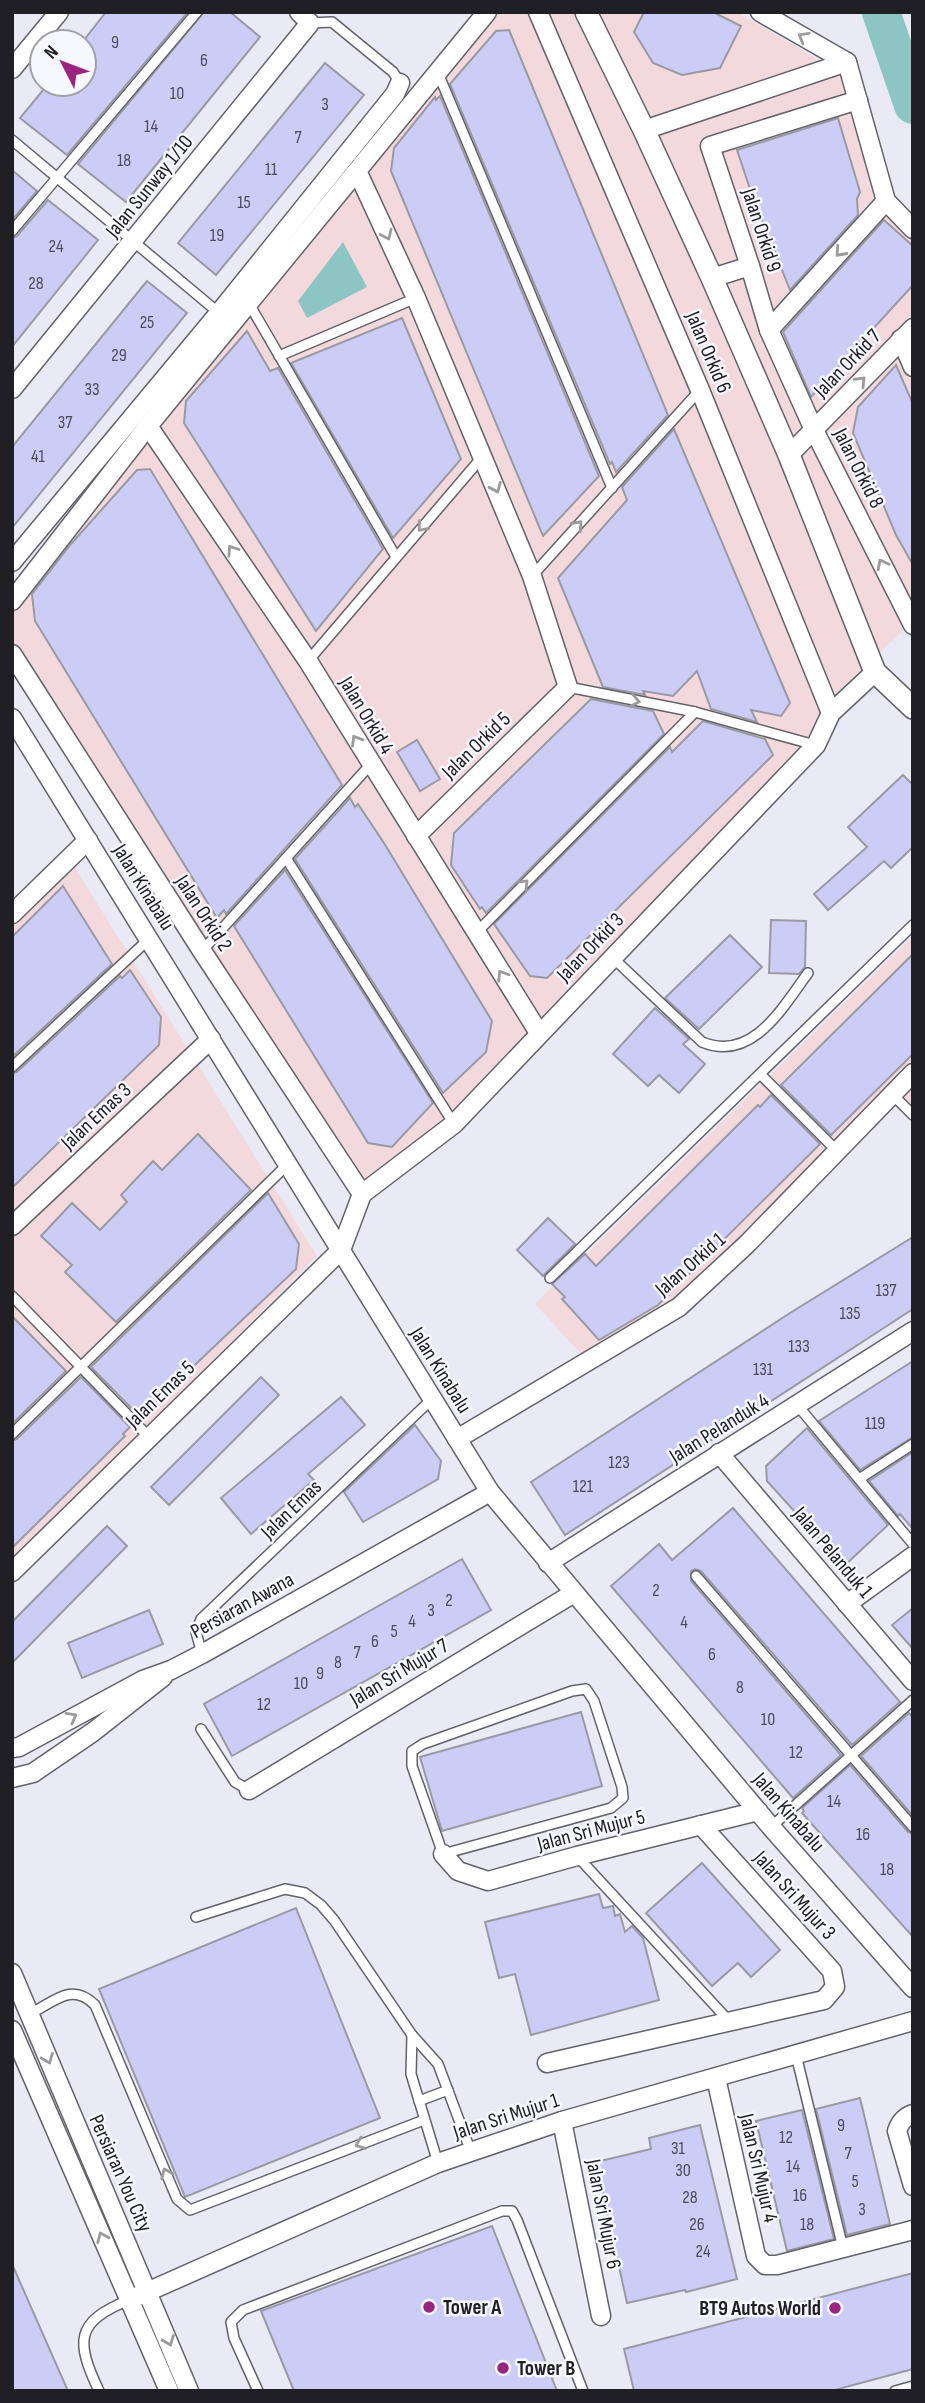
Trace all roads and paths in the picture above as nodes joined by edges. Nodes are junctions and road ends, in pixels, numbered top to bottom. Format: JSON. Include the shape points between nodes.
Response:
{"nodes":[{"id":1,"x":59,"y":12,"type":"edge"},
{"id":2,"x":197,"y":12,"type":"edge"},
{"id":3,"x":488,"y":12,"type":"edge"},
{"id":4,"x":538,"y":12,"type":"edge"},
{"id":5,"x":586,"y":12,"type":"edge"},
{"id":6,"x":760,"y":12,"type":"edge"},
{"id":7,"x":305,"y":18,"type":"edge"},
{"id":8,"x":847,"y":62,"type":"junction"},
{"id":9,"x":12,"y":69,"type":"edge"},
{"id":10,"x":438,"y":71,"type":"junction"},
{"id":11,"x":400,"y":83,"type":"joint"},
{"id":12,"x":858,"y":100,"type":"junction"},
{"id":13,"x":644,"y":130,"type":"junction"},
{"id":14,"x":12,"y":140,"type":"edge"},
{"id":15,"x":358,"y":173,"type":"junction"},
{"id":16,"x":57,"y":178,"type":"junction"},
{"id":17,"x":886,"y":201,"type":"junction"},
{"id":18,"x":913,"y":229,"type":"edge"},
{"id":19,"x":12,"y":231,"type":"edge"},
{"id":20,"x":133,"y":241,"type":"junction"},
{"id":21,"x":750,"y":265,"type":"junction"},
{"id":22,"x":712,"y":278,"type":"junction"},
{"id":23,"x":416,"y":299,"type":"junction"},
{"id":24,"x":248,"y":302,"type":"junction"},
{"id":25,"x":219,"y":313,"type":"junction"},
{"id":26,"x":769,"y":330,"type":"junction"},
{"id":27,"x":907,"y":334,"type":"edge"},
{"id":28,"x":279,"y":356,"type":"junction"},
{"id":29,"x":913,"y":367,"type":"edge"},
{"id":30,"x":12,"y":388,"type":"edge"},
{"id":31,"x":700,"y":390,"type":"junction"},
{"id":32,"x":149,"y":426,"type":"junction"},
{"id":33,"x":814,"y":430,"type":"junction"},
{"id":34,"x":789,"y":455,"type":"junction"},
{"id":35,"x":482,"y":456,"type":"junction"},
{"id":36,"x":612,"y":488,"type":"junction"},
{"id":37,"x":396,"y":557,"type":"junction"},
{"id":38,"x":12,"y":562,"type":"edge"},
{"id":39,"x":533,"y":576,"type":"junction"},
{"id":40,"x":12,"y":601,"type":"edge"},
{"id":41,"x":913,"y":625,"type":"edge"},
{"id":42,"x":12,"y":654,"type":"edge"},
{"id":43,"x":308,"y":661,"type":"junction"},
{"id":44,"x":875,"y":672,"type":"junction"},
{"id":45,"x":568,"y":687,"type":"junction"},
{"id":46,"x":913,"y":708,"type":"edge"},
{"id":47,"x":695,"y":712,"type":"junction"},
{"id":48,"x":831,"y":713,"type":"junction"},
{"id":49,"x":12,"y":718,"type":"edge"},
{"id":50,"x":816,"y":745,"type":"junction"},
{"id":51,"x":371,"y":764,"type":"junction"},
{"id":52,"x":416,"y":836,"type":"junction"},
{"id":53,"x":88,"y":840,"type":"junction"},
{"id":54,"x":286,"y":858,"type":"junction"},
{"id":55,"x":12,"y":914,"type":"edge"},
{"id":56,"x":913,"y":925,"type":"edge"},
{"id":57,"x":476,"y":933,"type":"junction"},
{"id":58,"x":149,"y":939,"type":"junction"},
{"id":59,"x":202,"y":951,"type":"junction"},
{"id":60,"x":612,"y":957,"type":"junction"},
{"id":61,"x":808,"y":973,"type":"dead end"},
{"id":62,"x":539,"y":1033,"type":"junction"},
{"id":63,"x":211,"y":1040,"type":"junction"},
{"id":64,"x":12,"y":1067,"type":"edge"},
{"id":65,"x":913,"y":1073,"type":"edge"},
{"id":66,"x":760,"y":1074,"type":"junction"},
{"id":67,"x":892,"y":1094,"type":"junction"},
{"id":68,"x":913,"y":1115,"type":"edge"},
{"id":69,"x":454,"y":1124,"type":"junction"},
{"id":70,"x":837,"y":1151,"type":"junction"},
{"id":71,"x":288,"y":1164,"type":"junction"},
{"id":72,"x":362,"y":1194,"type":"junction"},
{"id":73,"x":12,"y":1227,"type":"edge"},
{"id":74,"x":341,"y":1250,"type":"junction"},
{"id":75,"x":550,"y":1278,"type":"dead end"},
{"id":76,"x":12,"y":1296,"type":"edge"},
{"id":77,"x":913,"y":1331,"type":"edge"},
{"id":78,"x":80,"y":1366,"type":"junction"},
{"id":79,"x":432,"y":1399,"type":"junction"},
{"id":80,"x":798,"y":1406,"type":"junction"},
{"id":81,"x":12,"y":1434,"type":"edge"},
{"id":82,"x":149,"y":1437,"type":"junction"},
{"id":83,"x":457,"y":1439,"type":"junction"},
{"id":84,"x":913,"y":1444,"type":"edge"},
{"id":85,"x":719,"y":1453,"type":"junction"},
{"id":86,"x":859,"y":1479,"type":"junction"},
{"id":87,"x":490,"y":1492,"type":"junction"},
{"id":88,"x":913,"y":1544,"type":"edge"},
{"id":89,"x":913,"y":1556,"type":"edge"},
{"id":90,"x":548,"y":1563,"type":"junction"},
{"id":91,"x":14,"y":1567,"type":"edge"},
{"id":92,"x":696,"y":1576,"type":"dead end"},
{"id":93,"x":574,"y":1593,"type":"junction"},
{"id":94,"x":847,"y":1604,"type":"junction"},
{"id":95,"x":202,"y":1654,"type":"junction"},
{"id":96,"x":171,"y":1670,"type":"junction"},
{"id":97,"x":913,"y":1681,"type":"edge"},
{"id":98,"x":913,"y":1700,"type":"edge"},
{"id":99,"x":201,"y":1729,"type":"dead end"},
{"id":100,"x":12,"y":1748,"type":"edge"},
{"id":101,"x":851,"y":1755,"type":"junction"},
{"id":102,"x":33,"y":1773,"type":"junction"},
{"id":103,"x":12,"y":1778,"type":"edge"},
{"id":104,"x":249,"y":1790,"type":"joint"},
{"id":105,"x":12,"y":1791,"type":"edge"},
{"id":106,"x":758,"y":1811,"type":"junction"},
{"id":107,"x":701,"y":1825,"type":"junction"},
{"id":108,"x":771,"y":1827,"type":"junction"},
{"id":109,"x":913,"y":1827,"type":"edge"},
{"id":110,"x":443,"y":1854,"type":"junction"},
{"id":111,"x":577,"y":1856,"type":"junction"},
{"id":112,"x":196,"y":1917,"type":"dead end"},
{"id":113,"x":12,"y":1973,"type":"edge"},
{"id":114,"x":913,"y":1987,"type":"edge"},
{"id":115,"x":824,"y":2000,"type":"joint"},
{"id":116,"x":30,"y":2014,"type":"junction"},
{"id":117,"x":729,"y":2021,"type":"junction"},
{"id":118,"x":913,"y":2021,"type":"edge"},
{"id":119,"x":12,"y":2030,"type":"edge"},
{"id":120,"x":412,"y":2035,"type":"junction"},
{"id":121,"x":796,"y":2055,"type":"junction"},
{"id":122,"x":547,"y":2063,"type":"dead end"},
{"id":123,"x":716,"y":2078,"type":"junction"},
{"id":124,"x":448,"y":2090,"type":"junction"},
{"id":125,"x":419,"y":2101,"type":"junction"},
{"id":126,"x":913,"y":2114,"type":"edge"},
{"id":127,"x":424,"y":2120,"type":"junction"},
{"id":128,"x":562,"y":2121,"type":"junction"},
{"id":129,"x":471,"y":2152,"type":"junction"},
{"id":130,"x":438,"y":2163,"type":"junction"},
{"id":131,"x":913,"y":2186,"type":"edge"},
{"id":132,"x":913,"y":2230,"type":"edge"},
{"id":133,"x":844,"y":2248,"type":"junction"},
{"id":134,"x":149,"y":2291,"type":"junction"},
{"id":135,"x":129,"y":2300,"type":"junction"},
{"id":136,"x":601,"y":2316,"type":"dead end"},
{"id":137,"x":913,"y":2386,"type":"edge"},
{"id":138,"x":99,"y":2391,"type":"edge"},
{"id":139,"x":169,"y":2391,"type":"edge"},
{"id":140,"x":189,"y":2391,"type":"edge"},
{"id":141,"x":258,"y":2391,"type":"edge"},
{"id":142,"x":583,"y":2391,"type":"edge"},
{"id":143,"x":895,"y":2391,"type":"edge"}],
"edges":[{"from":1,"to":9,"type":"street"},
{"from":2,"to":16,"type":"lane"},
{"from":3,"to":10,"type":"street"},
{"from":4,"to":31,"type":"street","name":"Jalan Orkid 6"},
{"from":5,"to":13,"type":"street"},
{"from":8,"to":6,"type":"street","one_way":true},
{"from":7,"to":11,"type":"lane","via":[[332,22],[393,72]]},
{"from":7,"to":20,"type":"street","name":"Jalan Sunway 1/10"},
{"from":8,"to":12,"type":"street"},
{"from":8,"to":13,"type":"street"},
{"from":10,"to":15,"type":"street"},
{"from":10,"to":36,"type":"lane"},
{"from":11,"to":25,"type":"street"},
{"from":12,"to":17,"type":"street"},
{"from":12,"to":21,"type":"street","name":"Jalan Orkid 9","via":[[710,146]]},
{"from":13,"to":22,"type":"street"},
{"from":14,"to":16,"type":"lane"},
{"from":15,"to":23,"type":"street","one_way":true},
{"from":15,"to":24,"type":"street"},
{"from":16,"to":19,"type":"lane"},
{"from":16,"to":20,"type":"lane"},
{"from":17,"to":18,"type":"street"},
{"from":17,"to":26,"type":"street","one_way":true},
{"from":20,"to":25,"type":"lane"},
{"from":20,"to":30,"type":"street","name":"Jalan Sunway 1/10"},
{"from":21,"to":22,"type":"street"},
{"from":21,"to":26,"type":"street","name":"Jalan Orkid 9"},
{"from":22,"to":34,"type":"street"},
{"from":23,"to":28,"type":"lane"},
{"from":23,"to":35,"type":"street"},
{"from":24,"to":28,"type":"lane"},
{"from":24,"to":32,"type":"street"},
{"from":25,"to":38,"type":"street"},
{"from":26,"to":33,"type":"street","name":"Jalan Orkid 8"},
{"from":27,"to":29,"type":"street"},
{"from":33,"to":27,"type":"street","name":"Jalan Orkid 7","one_way":true},
{"from":28,"to":37,"type":"lane"},
{"from":31,"to":36,"type":"lane"},
{"from":31,"to":48,"type":"street","name":"Jalan Orkid 6"},
{"from":32,"to":40,"type":"street"},
{"from":43,"to":32,"type":"street","name":"Jalan Orkid 4","one_way":true},
{"from":33,"to":34,"type":"street","name":"Jalan Orkid 7"},
{"from":41,"to":33,"type":"street","name":"Jalan Orkid 8","one_way":true},
{"from":34,"to":44,"type":"street"},
{"from":35,"to":37,"type":"lane","one_way":true},
{"from":35,"to":39,"type":"street","one_way":true},
{"from":39,"to":36,"type":"lane","one_way":true},
{"from":37,"to":43,"type":"lane"},
{"from":39,"to":45,"type":"street"},
{"from":42,"to":59,"type":"street","name":"Jalan Orkid 2"},
{"from":51,"to":43,"type":"street","name":"Jalan Orkid 4","one_way":true},
{"from":44,"to":46,"type":"street"},
{"from":44,"to":48,"type":"street","name":"Jalan Orkid 3"},
{"from":45,"to":47,"type":"lane","one_way":true},
{"from":45,"to":52,"type":"street","name":"Jalan Orkid 5"},
{"from":47,"to":50,"type":"lane"},
{"from":57,"to":47,"type":"lane","one_way":true},
{"from":48,"to":50,"type":"street","name":"Jalan Orkid 3"},
{"from":49,"to":53,"type":"street","name":"Jalan Kinabalu"},
{"from":50,"to":60,"type":"street","name":"Jalan Orkid 3"},
{"from":51,"to":52,"type":"street","name":"Jalan Orkid 4"},
{"from":51,"to":54,"type":"lane"},
{"from":52,"to":57,"type":"street","name":"Jalan Orkid 4"},
{"from":53,"to":55,"type":"street"},
{"from":53,"to":58,"type":"street","name":"Jalan Kinabalu"},
{"from":54,"to":59,"type":"lane"},
{"from":54,"to":69,"type":"lane"},
{"from":56,"to":66,"type":"lane"},
{"from":62,"to":57,"type":"street","name":"Jalan Orkid 4","one_way":true},
{"from":58,"to":63,"type":"street","name":"Jalan Kinabalu"},
{"from":58,"to":64,"type":"lane"},
{"from":59,"to":72,"type":"street","name":"Jalan Orkid 2"},
{"from":60,"to":61,"type":"lane","via":[[702,1042],[712,1046],[737,1046],[751,1040],[780,1012]]},
{"from":60,"to":62,"type":"street","name":"Jalan Orkid 3"},
{"from":62,"to":69,"type":"street","name":"Jalan Orkid 3"},
{"from":63,"to":71,"type":"street","name":"Jalan Kinabalu"},
{"from":63,"to":73,"type":"street","name":"Jalan Emas 3"},
{"from":65,"to":67,"type":"street","name":"Jalan Orkid 1"},
{"from":66,"to":70,"type":"lane"},
{"from":66,"to":75,"type":"lane"},
{"from":67,"to":68,"type":"lane"},
{"from":67,"to":70,"type":"street","name":"Jalan Orkid 1"},
{"from":69,"to":72,"type":"street","name":"Jalan Orkid 3"},
{"from":70,"to":83,"type":"street","name":"Jalan Orkid 1","via":[[679,1307]]},
{"from":71,"to":74,"type":"street","name":"Jalan Kinabalu"},
{"from":71,"to":78,"type":"lane"},
{"from":72,"to":74,"type":"street"},
{"from":74,"to":79,"type":"street","name":"Jalan Kinabalu"},
{"from":74,"to":82,"type":"street","name":"Jalan Emas 5"},
{"from":76,"to":78,"type":"lane"},
{"from":77,"to":80,"type":"street","name":"Jalan Pelanduk 4"},
{"from":78,"to":81,"type":"lane"},
{"from":78,"to":82,"type":"lane"},
{"from":79,"to":83,"type":"street","name":"Jalan Kinabalu"},
{"from":79,"to":95,"type":"lane","name":"Jalan Emas","via":[[201,1619],[196,1632]]},
{"from":80,"to":85,"type":"street","name":"Jalan Pelanduk 4"},
{"from":80,"to":86,"type":"lane"},
{"from":82,"to":91,"type":"street","name":"Jalan Emas 5"},
{"from":83,"to":87,"type":"street","name":"Jalan Kinabalu"},
{"from":84,"to":86,"type":"lane"},
{"from":85,"to":90,"type":"street","name":"Jalan Pelanduk 4"},
{"from":85,"to":94,"type":"street","name":"Jalan Pelanduk 1"},
{"from":86,"to":88,"type":"lane"},
{"from":87,"to":90,"type":"street","name":"Jalan Kinabalu"},
{"from":87,"to":95,"type":"street","name":"Persiaran Awana"},
{"from":89,"to":94,"type":"street"},
{"from":90,"to":93,"type":"street","name":"Jalan Kinabalu"},
{"from":92,"to":101,"type":"lane"},
{"from":93,"to":104,"type":"street","name":"Jalan Sri Mujur 7"},
{"from":93,"to":106,"type":"street","name":"Jalan Kinabalu"},
{"from":94,"to":97,"type":"street","name":"Jalan Pelanduk 1"},
{"from":95,"to":96,"type":"street","name":"Persiaran Awana"},
{"from":100,"to":96,"type":"street","name":"Persiaran Awana","one_way":true},
{"from":96,"to":102,"type":"street"},
{"from":98,"to":101,"type":"lane"},
{"from":99,"to":104,"type":"lane","via":[[235,1782]]},
{"from":101,"to":108,"type":"lane"},
{"from":101,"to":109,"type":"lane"},
{"from":102,"to":103,"type":"street"},
{"from":102,"to":105,"type":"street"},
{"from":106,"to":107,"type":"street","name":"Jalan Sri Mujur 5"},
{"from":106,"to":108,"type":"street","name":"Jalan Kinabalu"},
{"from":107,"to":111,"type":"street","name":"Jalan Sri Mujur 5"},
{"from":107,"to":115,"type":"street","name":"Jalan Sri Mujur 3","via":[[832,1971],[835,1987]]},
{"from":108,"to":114,"type":"street","name":"Jalan Kinabalu"},
{"from":110,"to":110,"type":"lane","via":[[611,1808],[624,1798],[594,1701],[586,1689],[412,1751],[412,1766]]},
{"from":110,"to":111,"type":"street","name":"Jalan Sri Mujur 5","via":[[458,1871],[488,1881]]},
{"from":111,"to":117,"type":"lane"},
{"from":112,"to":120,"type":"lane","via":[[285,1889],[305,1893],[334,1920]]},
{"from":113,"to":116,"type":"street","name":"Persiaran You City"},
{"from":115,"to":117,"type":"street","name":"Jalan Sri Mujur 1"},
{"from":127,"to":116,"type":"lane","one_way":true,"via":[[190,2210],[177,2199],[95,2005],[85,1994],[71,1993]]},
{"from":116,"to":134,"type":"street","name":"Persiaran You City","one_way":true},
{"from":117,"to":122,"type":"street","name":"Jalan Sri Mujur 1"},
{"from":118,"to":121,"type":"street","name":"Jalan Sri Mujur 1"},
{"from":135,"to":119,"type":"street","name":"Persiaran You City","one_way":true},
{"from":120,"to":124,"type":"lane","via":[[438,2064]]},
{"from":120,"to":125,"type":"lane","via":[[411,2074]]},
{"from":121,"to":123,"type":"street","name":"Jalan Sri Mujur 1"},
{"from":121,"to":133,"type":"lane"},
{"from":123,"to":128,"type":"street","name":"Jalan Sri Mujur 1"},
{"from":123,"to":133,"type":"street","name":"Jalan Sri Mujur 4","via":[[756,2256],[765,2265],[777,2265]]},
{"from":124,"to":125,"type":"lane"},
{"from":124,"to":129,"type":"lane"},
{"from":125,"to":127,"type":"lane"},
{"from":126,"to":131,"type":"street","via":[[906,2116],[897,2131]]},
{"from":127,"to":130,"type":"lane"},
{"from":128,"to":129,"type":"street","name":"Jalan Sri Mujur 1"},
{"from":128,"to":136,"type":"street","name":"Jalan Sri Mujur 6"},
{"from":129,"to":130,"type":"street","name":"Jalan Sri Mujur 1"},
{"from":130,"to":134,"type":"street","name":"Jalan Sri Mujur 1"},
{"from":132,"to":133,"type":"street"},
{"from":134,"to":135,"type":"street","name":"Jalan Sri Mujur 1"},
{"from":134,"to":140,"type":"street","name":"Persiaran You City","one_way":true},
{"from":135,"to":138,"type":"lane","via":[[100,2314],[85,2331],[86,2363]]},
{"from":135,"to":139,"type":"street","name":"Persiaran You City"},
{"from":137,"to":143,"type":"lane"},
{"from":141,"to":142,"type":"lane","via":[[231,2322],[243,2310],[502,2211],[512,2211],[517,2220]]}]}
